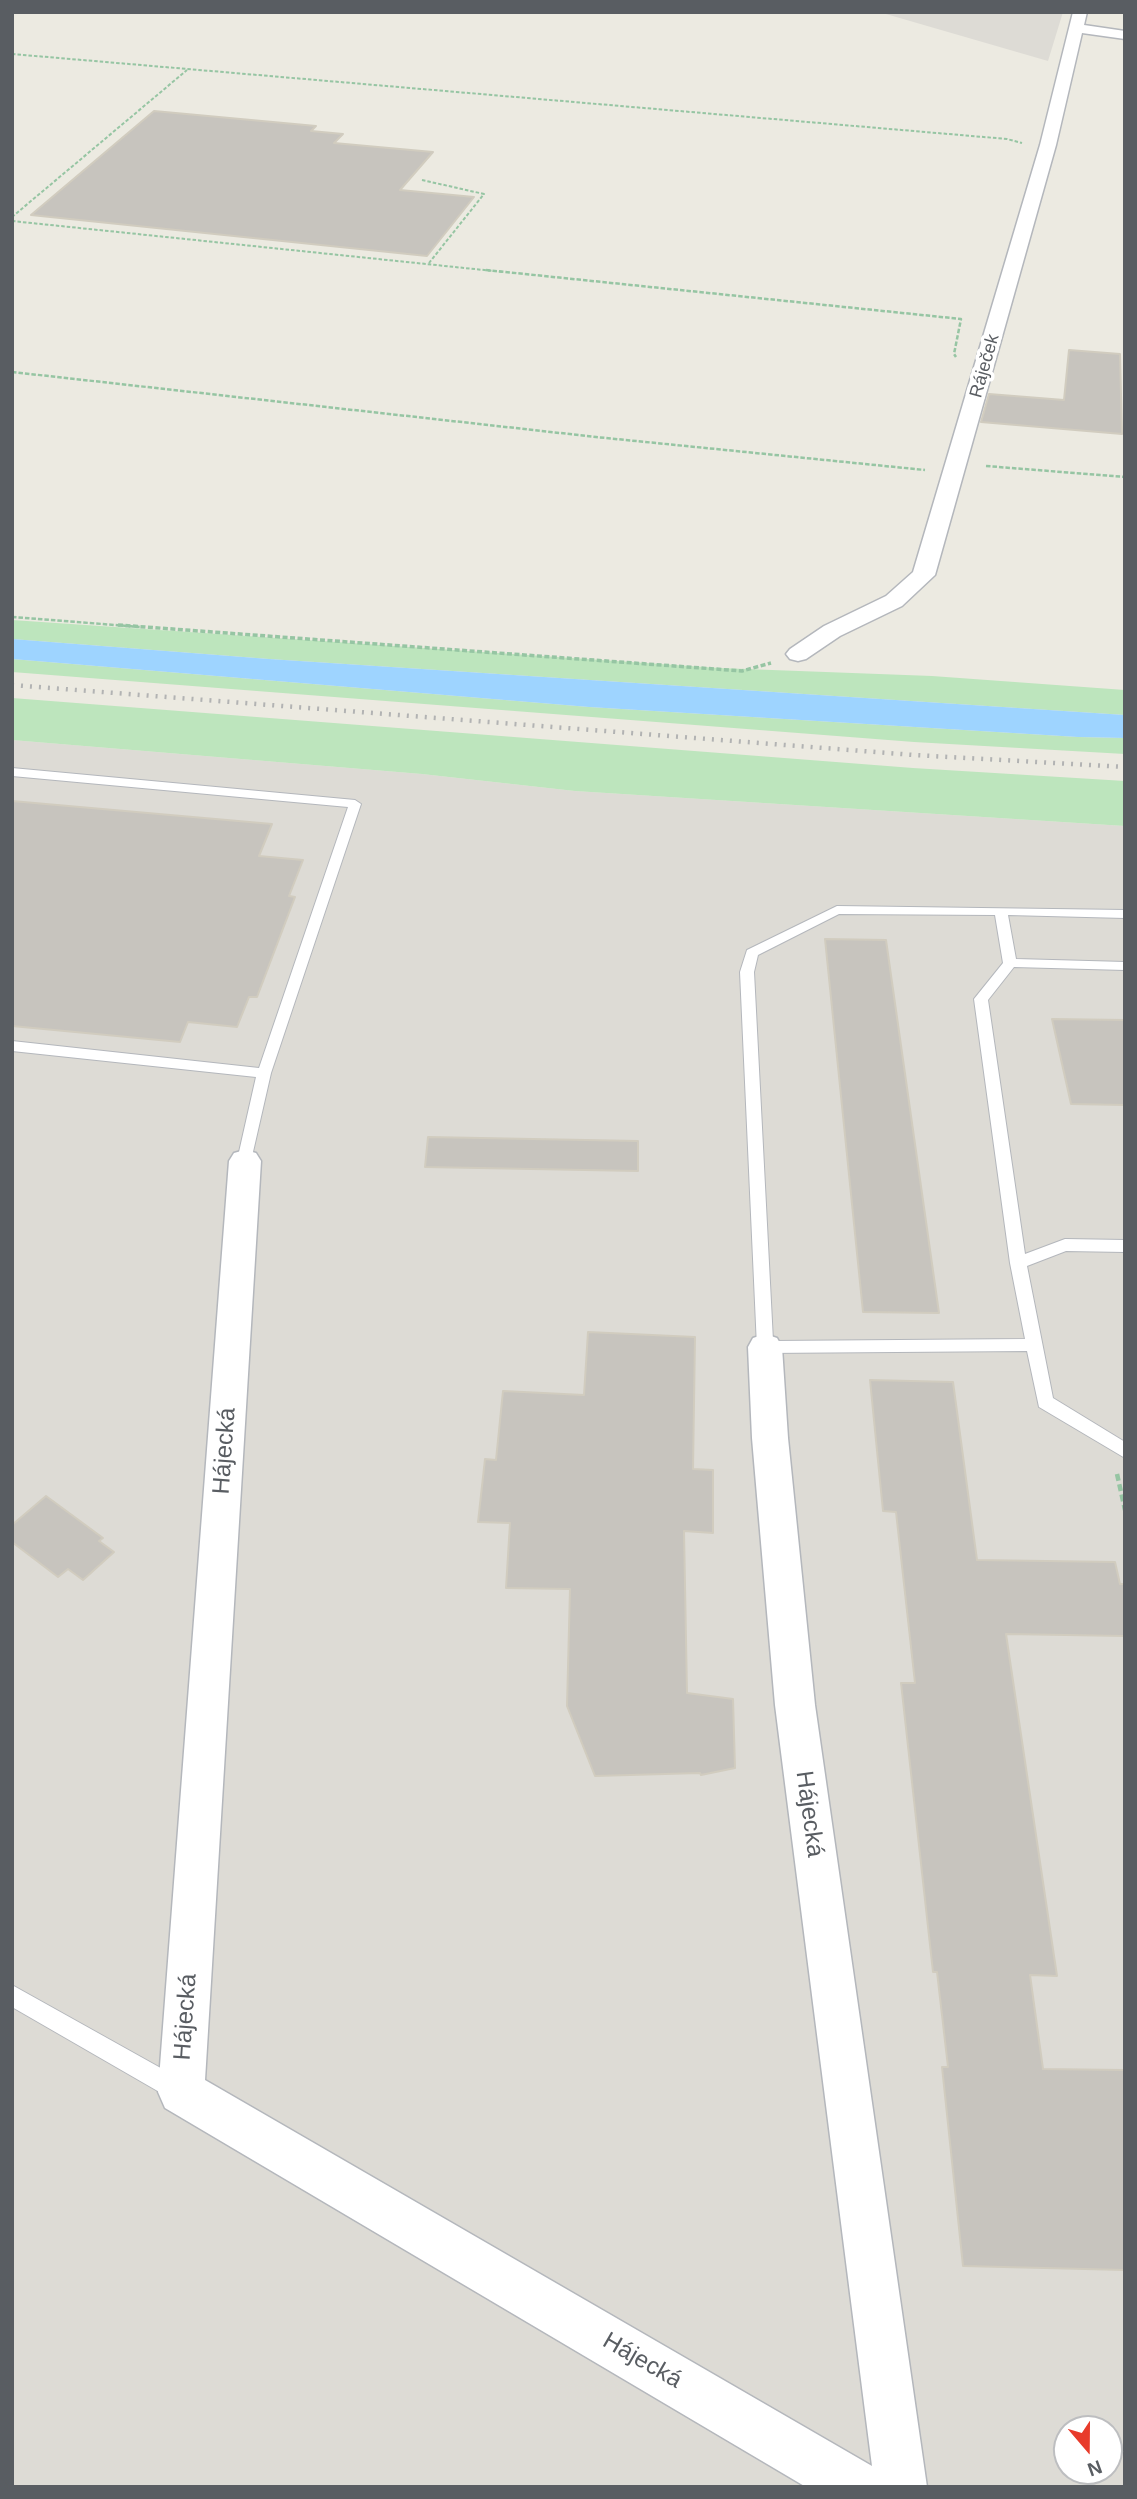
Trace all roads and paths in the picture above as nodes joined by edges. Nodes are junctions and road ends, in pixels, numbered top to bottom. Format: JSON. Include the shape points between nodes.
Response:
{"nodes":[{"id":1,"x":1079,"y":20,"type":"edge"},
{"id":2,"x":1125,"y":35,"type":"edge"},
{"id":3,"x":12,"y":54,"type":"edge"},
{"id":4,"x":187,"y":69,"type":"junction"},
{"id":5,"x":1048,"y":145,"type":"junction"},
{"id":6,"x":422,"y":180,"type":"dead end"},
{"id":7,"x":12,"y":219,"type":"edge"},
{"id":8,"x":428,"y":264,"type":"junction"},
{"id":9,"x":985,"y":368,"type":"junction"},
{"id":10,"x":12,"y":372,"type":"edge"},
{"id":11,"x":955,"y":468,"type":"junction"},
{"id":12,"x":1125,"y":477,"type":"edge"},
{"id":13,"x":12,"y":617,"type":"edge"},
{"id":14,"x":798,"y":654,"type":"dead end"},
{"id":15,"x":742,"y":671,"type":"dead end"},
{"id":16,"x":12,"y":772,"type":"edge"},
{"id":17,"x":1001,"y":911,"type":"junction"},
{"id":18,"x":1125,"y":914,"type":"edge"},
{"id":19,"x":1010,"y":963,"type":"junction"},
{"id":20,"x":1125,"y":966,"type":"edge"},
{"id":21,"x":12,"y":1046,"type":"edge"},
{"id":22,"x":264,"y":1073,"type":"junction"},
{"id":23,"x":245,"y":1161,"type":"joint"},
{"id":24,"x":1125,"y":1246,"type":"edge"},
{"id":25,"x":1018,"y":1263,"type":"junction"},
{"id":26,"x":1032,"y":1345,"type":"junction"},
{"id":27,"x":765,"y":1347,"type":"junction"},
{"id":28,"x":1125,"y":1451,"type":"edge"},
{"id":29,"x":12,"y":1995,"type":"edge"},
{"id":30,"x":181,"y":2092,"type":"junction"},
{"id":31,"x":857,"y":2487,"type":"edge"},
{"id":32,"x":901,"y":2487,"type":"edge"}],
"edges":[{"from":1,"to":2,"type":"street"},
{"from":1,"to":5,"type":"street","name":"Ráječek"},
{"from":3,"to":4,"type":"path"},
{"from":4,"to":5,"type":"path"},
{"from":4,"to":7,"type":"path"},
{"from":5,"to":9,"type":"street","name":"Ráječek"},
{"from":6,"to":8,"type":"path","via":[[484,194]]},
{"from":7,"to":8,"type":"path"},
{"from":8,"to":9,"type":"path","via":[[961,319],[954,354],[960,362]]},
{"from":9,"to":11,"type":"street","name":"Ráječek"},
{"from":10,"to":11,"type":"path","via":[[596,437]]},
{"from":11,"to":12,"type":"path"},
{"from":11,"to":14,"type":"street","name":"Ráječek","via":[[924,575],[894,601],[832,631]]},
{"from":13,"to":15,"type":"path"},
{"from":16,"to":22,"type":"lane","via":[[355,804]]},
{"from":17,"to":18,"type":"lane"},
{"from":17,"to":19,"type":"lane"},
{"from":17,"to":27,"type":"lane","via":[[837,910],[752,953],[747,972]]},
{"from":19,"to":20,"type":"lane"},
{"from":19,"to":25,"type":"lane","via":[[981,999]]},
{"from":21,"to":22,"type":"lane"},
{"from":22,"to":23,"type":"lane"},
{"from":23,"to":30,"type":"street","name":"Hájecká"},
{"from":24,"to":25,"type":"lane","via":[[1065,1245]]},
{"from":25,"to":26,"type":"lane"},
{"from":26,"to":27,"type":"lane"},
{"from":26,"to":28,"type":"lane","via":[[1045,1402]]},
{"from":27,"to":32,"type":"street","name":"Hájecká","via":[[795,1705]]},
{"from":29,"to":30,"type":"lane"},
{"from":30,"to":31,"type":"street","name":"Hájecká"}]}
